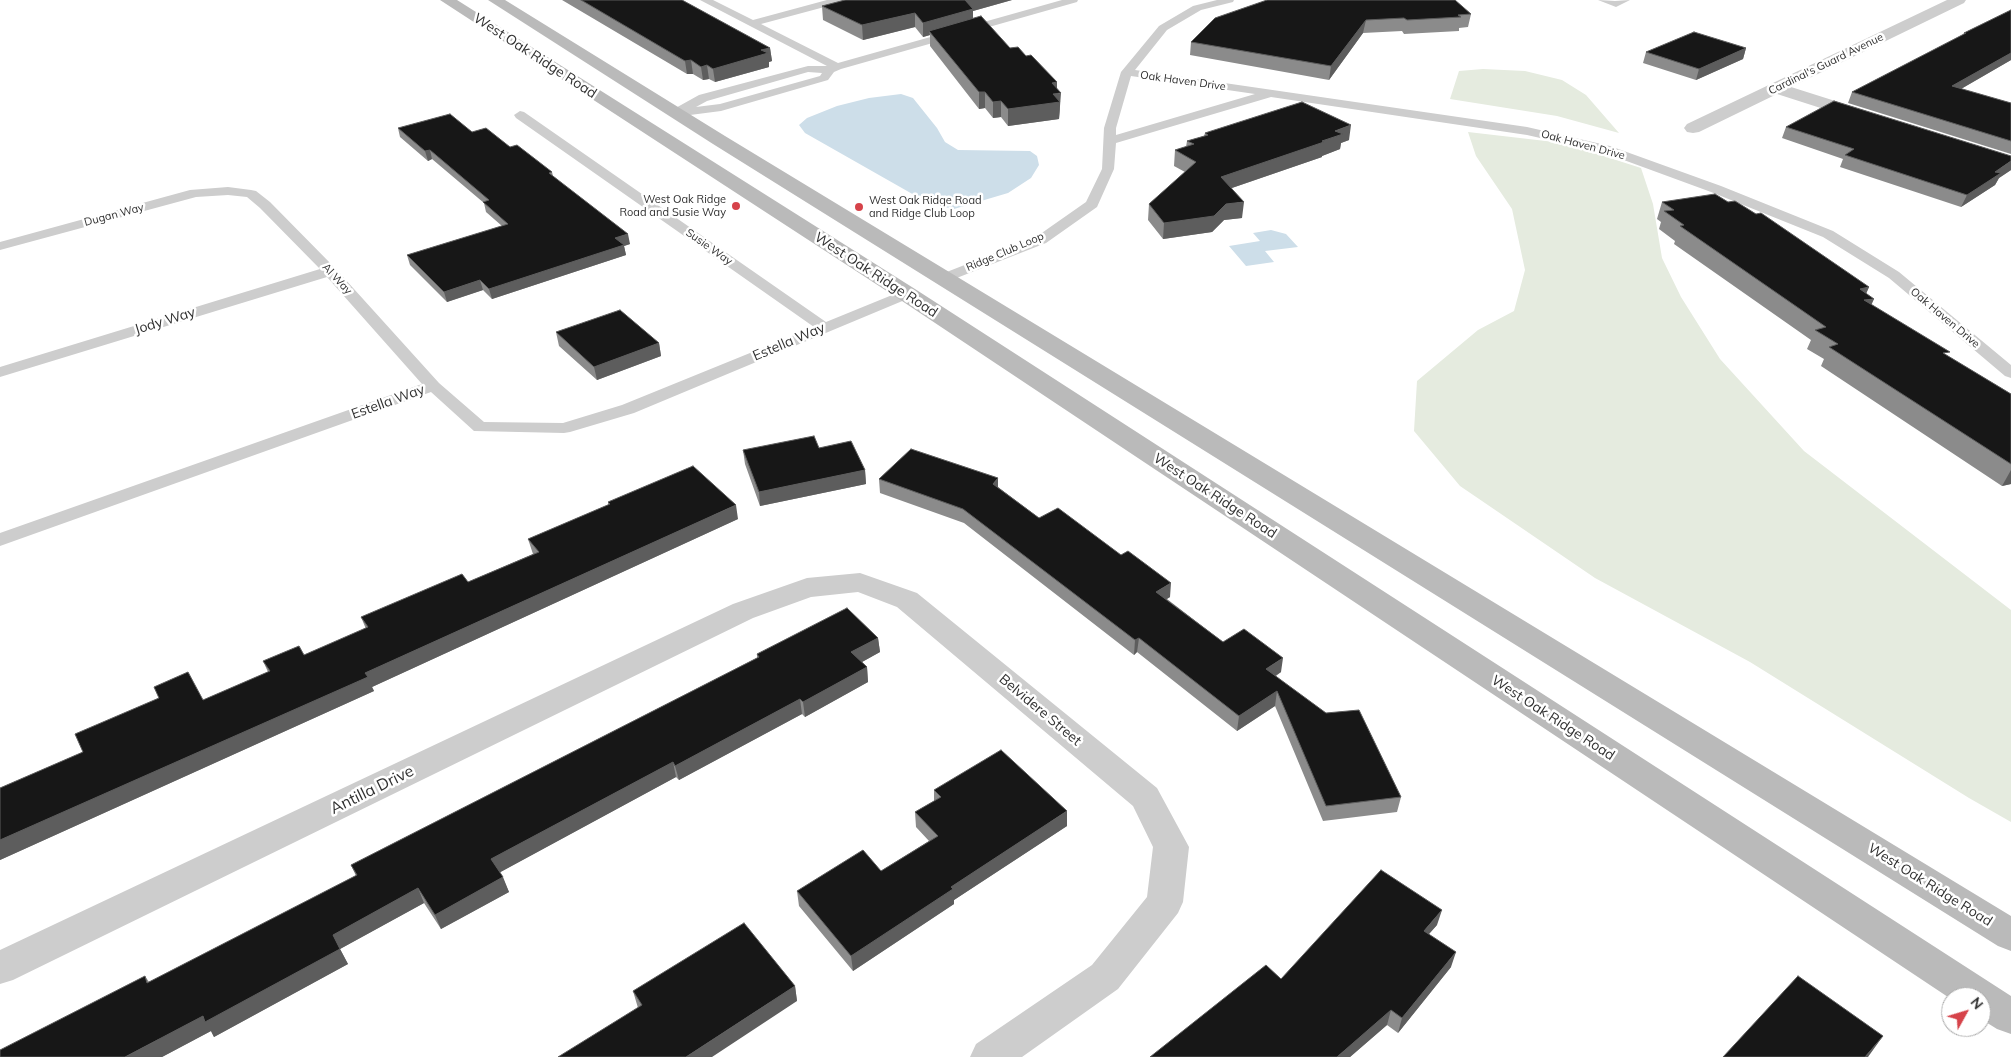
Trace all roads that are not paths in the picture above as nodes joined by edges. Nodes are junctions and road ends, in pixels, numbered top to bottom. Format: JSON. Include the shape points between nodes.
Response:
{"nodes":[{"id":1,"x":447,"y":0,"type":"edge"},
{"id":2,"x":495,"y":0,"type":"edge"},
{"id":3,"x":733,"y":0,"type":"edge"},
{"id":4,"x":839,"y":0,"type":"edge"},
{"id":5,"x":1073,"y":0,"type":"edge"},
{"id":6,"x":1229,"y":0,"type":"edge"},
{"id":7,"x":1602,"y":0,"type":"edge"},
{"id":8,"x":1625,"y":0,"type":"edge"},
{"id":9,"x":1959,"y":0,"type":"edge"},
{"id":10,"x":710,"y":2,"type":"edge"},
{"id":11,"x":1057,"y":2,"type":"edge"},
{"id":12,"x":752,"y":24,"type":"junction"},
{"id":13,"x":834,"y":68,"type":"junction"},
{"id":14,"x":1127,"y":72,"type":"junction"},
{"id":15,"x":1776,"y":88,"type":"junction"},
{"id":16,"x":1272,"y":93,"type":"junction"},
{"id":17,"x":676,"y":113,"type":"junction"},
{"id":18,"x":520,"y":114,"type":"dead end"},
{"id":19,"x":1884,"y":123,"type":"edge"},
{"id":20,"x":1693,"y":128,"type":"dead end"},
{"id":21,"x":1110,"y":141,"type":"junction"},
{"id":22,"x":228,"y":191,"type":"joint"},
{"id":23,"x":0,"y":246,"type":"edge"},
{"id":24,"x":330,"y":271,"type":"junction"},
{"id":25,"x":944,"y":278,"type":"junction"},
{"id":26,"x":907,"y":294,"type":"junction"},
{"id":27,"x":824,"y":327,"type":"junction"},
{"id":28,"x":0,"y":372,"type":"edge"},
{"id":29,"x":2011,"y":374,"type":"edge"},
{"id":30,"x":433,"y":386,"type":"junction"},
{"id":31,"x":0,"y":540,"type":"edge"},
{"id":32,"x":743,"y":611,"type":"joint"},
{"id":33,"x":2011,"y":936,"type":"edge"},
{"id":34,"x":0,"y":968,"type":"edge"},
{"id":35,"x":1965,"y":987,"type":"edge"},
{"id":36,"x":1991,"y":1004,"type":"edge"},
{"id":37,"x":2011,"y":1017,"type":"edge"},
{"id":38,"x":990,"y":1057,"type":"edge"}],
"edges":[{"from":1,"to":26,"type":"street","name":"West Oak Ridge Road"},
{"from":2,"to":17,"type":"street","name":"West Oak Ridge Road"},
{"from":3,"to":10,"type":"lane"},
{"from":4,"to":12,"type":"lane"},
{"from":5,"to":11,"type":"lane"},
{"from":6,"to":14,"type":"lane","name":"Ridge Club Loop","via":[[1197,8],[1163,28]]},
{"from":7,"to":8,"type":"lane","via":[[1616,4]]},
{"from":9,"to":15,"type":"street","name":"Cardinal's Guard Avenue"},
{"from":10,"to":12,"type":"lane"},
{"from":11,"to":13,"type":"lane"},
{"from":12,"to":13,"type":"lane"},
{"from":13,"to":17,"type":"lane","via":[[808,69],[703,98]]},
{"from":13,"to":17,"type":"lane","via":[[824,78],[752,99]]},
{"from":14,"to":16,"type":"lane","name":"Oak Haven Drive"},
{"from":14,"to":21,"type":"lane","name":"Ridge Club Loop","via":[[1110,128]]},
{"from":15,"to":19,"type":"street"},
{"from":15,"to":20,"type":"street","name":"Cardinal's Guard Avenue"},
{"from":16,"to":21,"type":"lane"},
{"from":16,"to":29,"type":"lane","name":"Oak Haven Drive","via":[[1527,131],[1606,149],[1716,188],[1828,234],[1894,275]]},
{"from":17,"to":25,"type":"street","name":"West Oak Ridge Road"},
{"from":18,"to":27,"type":"lane","name":"Susie Way"},
{"from":21,"to":25,"type":"lane","name":"Ridge Club Loop","via":[[1108,169],[1092,204],[1041,240]]},
{"from":22,"to":23,"type":"lane","name":"Dugan Way","via":[[195,193]]},
{"from":22,"to":24,"type":"lane","name":"Al Way","via":[[251,194]]},
{"from":24,"to":28,"type":"lane","name":"Jody Way"},
{"from":24,"to":30,"type":"lane","name":"Al Way"},
{"from":25,"to":26,"type":"street"},
{"from":25,"to":33,"type":"street","name":"West Oak Ridge Road"},
{"from":26,"to":27,"type":"lane","name":"Estella Way"},
{"from":26,"to":35,"type":"street","name":"West Oak Ridge Road"},
{"from":27,"to":30,"type":"lane","name":"Estella Way","via":[[628,409],[564,428],[480,427]]},
{"from":30,"to":31,"type":"lane","name":"Estella Way"},
{"from":32,"to":34,"type":"street","name":"Antilla Drive"},
{"from":32,"to":38,"type":"street","name":"Belvidere Street","via":[[807,588],[860,582],[907,600],[1145,797],[1171,847],[1165,902],[1105,976]]},
{"from":36,"to":37,"type":"street","name":"West Oak Ridge Road"}]}
